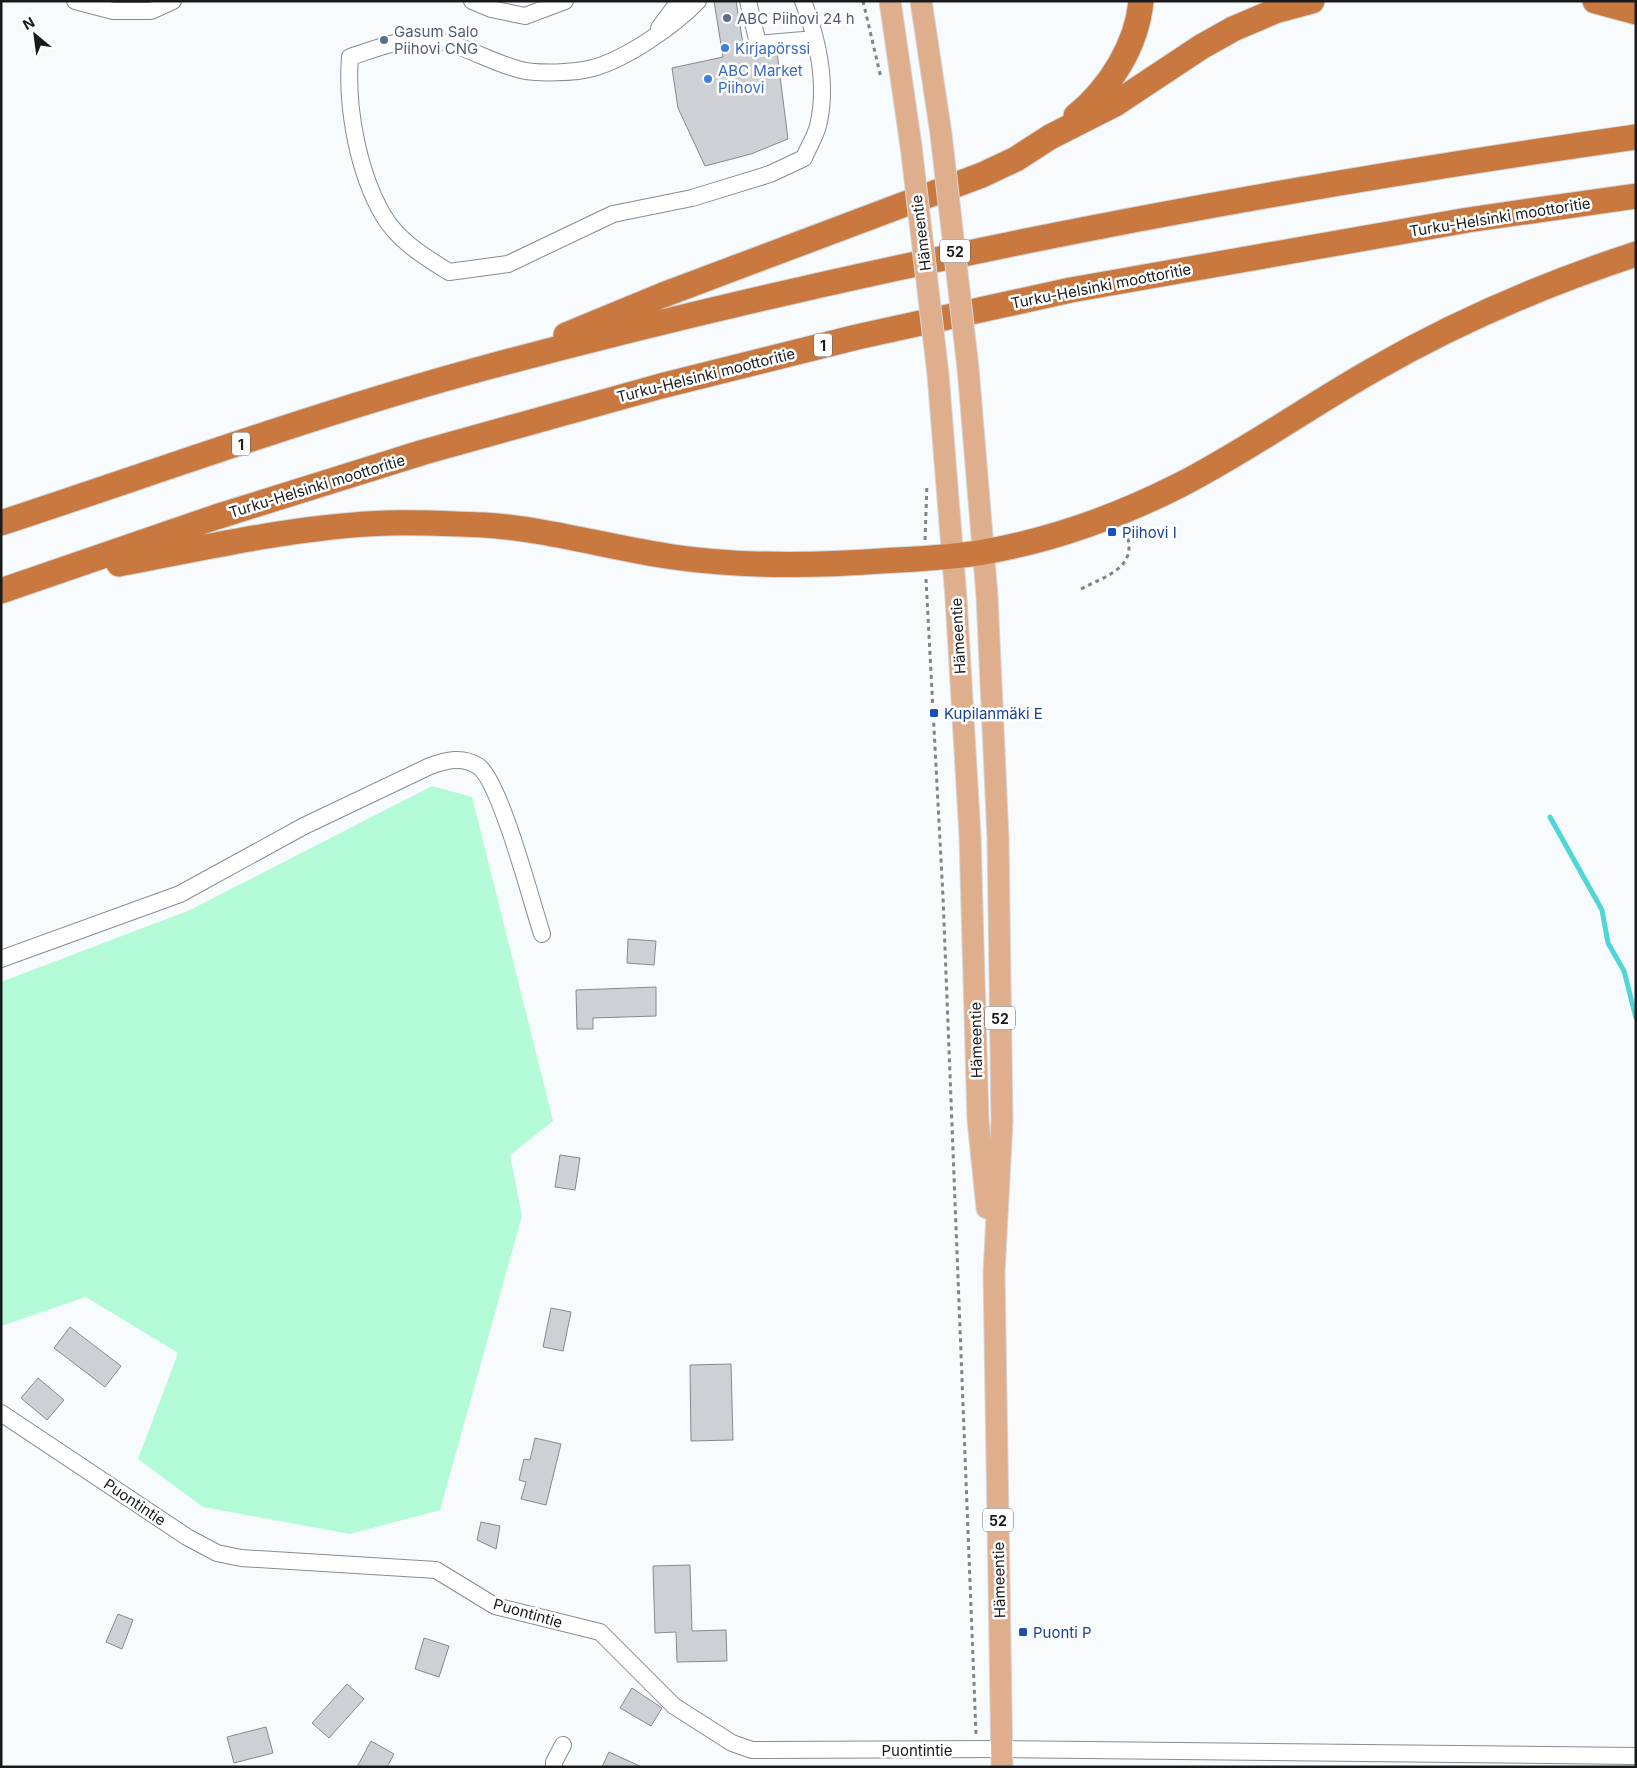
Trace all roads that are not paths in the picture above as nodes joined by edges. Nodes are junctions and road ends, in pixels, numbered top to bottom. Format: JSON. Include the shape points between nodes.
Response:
{"nodes":[{"id":1,"x":75,"y":1,"type":"edge"},
{"id":2,"x":173,"y":1,"type":"edge"},
{"id":3,"x":472,"y":1,"type":"edge"},
{"id":4,"x":565,"y":1,"type":"edge"},
{"id":5,"x":679,"y":1,"type":"edge"},
{"id":6,"x":698,"y":1,"type":"edge"},
{"id":7,"x":748,"y":1,"type":"edge"},
{"id":8,"x":803,"y":1,"type":"edge"},
{"id":9,"x":890,"y":1,"type":"edge"},
{"id":10,"x":921,"y":1,"type":"edge"},
{"id":11,"x":1141,"y":1,"type":"edge"},
{"id":12,"x":1312,"y":1,"type":"edge"},
{"id":13,"x":1595,"y":1,"type":"edge"},
{"id":14,"x":1636,"y":12,"type":"edge"},
{"id":15,"x":653,"y":36,"type":"junction"},
{"id":16,"x":816,"y":39,"type":"junction"},
{"id":17,"x":1636,"y":136,"type":"edge"},
{"id":18,"x":1050,"y":137,"type":"junction"},
{"id":19,"x":1636,"y":196,"type":"edge"},
{"id":20,"x":1636,"y":254,"type":"edge"},
{"id":21,"x":482,"y":369,"type":"junction"},
{"id":22,"x":1,"y":523,"type":"edge"},
{"id":23,"x":984,"y":552,"type":"junction"},
{"id":24,"x":953,"y":557,"type":"junction"},
{"id":25,"x":31,"y":581,"type":"junction"},
{"id":26,"x":1,"y":591,"type":"edge"},
{"id":27,"x":542,"y":934,"type":"dead end"},
{"id":28,"x":1,"y":959,"type":"edge"},
{"id":29,"x":994,"y":1273,"type":"junction"},
{"id":30,"x":1,"y":1413,"type":"edge"},
{"id":31,"x":563,"y":1745,"type":"dead end"},
{"id":32,"x":1636,"y":1756,"type":"edge"},
{"id":33,"x":1002,"y":1758,"type":"edge"},
{"id":34,"x":554,"y":1767,"type":"edge"}],
"edges":[{"from":1,"to":2,"type":"street","via":[[113,11],[151,11]]},
{"from":3,"to":4,"type":"street","via":[[525,16]]},
{"from":5,"to":15,"type":"street"},
{"from":6,"to":15,"type":"street","via":[[680,19]]},
{"from":7,"to":16,"type":"street","via":[[758,44]]},
{"from":8,"to":16,"type":"street"},
{"from":9,"to":24,"type":"main road","name":"Hämeentie","number":"52","bridge":true,"via":[[938,374]]},
{"from":10,"to":23,"type":"main road","name":"Hämeentie","number":"52","bridge":true,"via":[[941,134],[968,368]]},
{"from":11,"to":18,"type":"highway","via":[[1131,41],[1110,79],[1093,102]]},
{"from":12,"to":18,"type":"highway","via":[[1275,11],[1233,29],[1115,104]]},
{"from":13,"to":14,"type":"highway"},
{"from":15,"to":16,"type":"street","via":[[626,54],[592,68],[563,72],[521,70],[437,40],[398,41],[350,57],[348,82],[360,163],[384,216],[415,251],[449,272],[508,264],[613,214],[692,198],[770,174],[804,158],[818,127],[822,87]]},
{"from":17,"to":21,"type":"highway","number":"1","via":[[1455,162],[1205,205],[828,282]]},
{"from":18,"to":21,"type":"highway","via":[[1016,159],[982,175],[663,295]]},
{"from":19,"to":25,"type":"highway","name":"Turku-Helsinki moottoritie","number":"1","via":[[1468,220],[1071,290],[857,337],[661,386],[424,452]]},
{"from":20,"to":23,"type":"highway","via":[[1576,275],[1461,324],[1377,368],[1183,483],[1138,505],[1071,530],[1018,546]]},
{"from":21,"to":22,"type":"highway","number":"1","via":[[297,425]]},
{"from":23,"to":24,"type":"highway"},
{"from":23,"to":29,"type":"main road","name":"Hämeentie","number":"52","via":[[998,877],[1002,1122]]},
{"from":24,"to":25,"type":"highway","via":[[813,566],[731,564],[666,556],[542,532],[487,526],[386,523],[291,533]]},
{"from":24,"to":29,"type":"main road","name":"Hämeentie","number":"52","via":[[970,836],[978,1120]]},
{"from":25,"to":26,"type":"highway","name":"Turku-Helsinki moottoritie","number":"1"},
{"from":27,"to":28,"type":"street","via":[[488,777],[478,765],[448,760],[304,826],[180,894]]},
{"from":29,"to":33,"type":"main road","name":"Hämeentie","number":"52"},
{"from":30,"to":33,"type":"street","name":"Puontintie","via":[[187,1537],[217,1553],[241,1558],[436,1570],[495,1606],[600,1632],[674,1706],[742,1748],[977,1749]]},
{"from":31,"to":34,"type":"street"},
{"from":32,"to":33,"type":"street","name":"Puontintie"}]}
